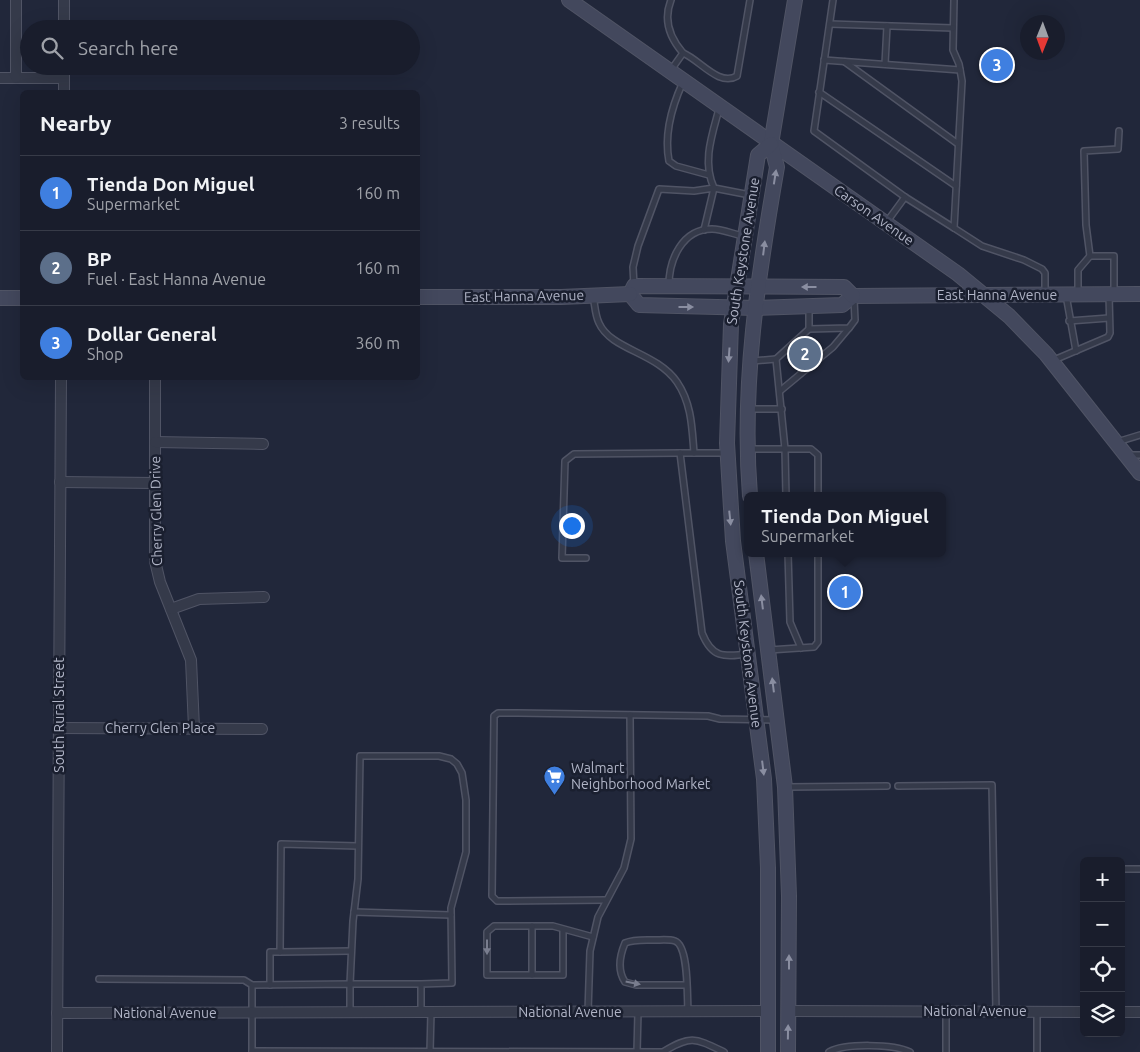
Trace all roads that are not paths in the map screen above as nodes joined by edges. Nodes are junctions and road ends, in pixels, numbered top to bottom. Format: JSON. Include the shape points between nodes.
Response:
{"nodes":[{"id":1,"x":16,"y":0,"type":"edge"},
{"id":2,"x":64,"y":0,"type":"edge"},
{"id":3,"x":568,"y":0,"type":"edge"},
{"id":4,"x":671,"y":0,"type":"edge"},
{"id":5,"x":750,"y":0,"type":"edge"},
{"id":6,"x":794,"y":0,"type":"edge"},
{"id":7,"x":833,"y":0,"type":"edge"},
{"id":8,"x":954,"y":0,"type":"edge"},
{"id":9,"x":64,"y":20,"type":"edge"},
{"id":10,"x":830,"y":24,"type":"junction"},
{"id":11,"x":886,"y":26,"type":"junction"},
{"id":12,"x":954,"y":28,"type":"junction"},
{"id":13,"x":683,"y":53,"type":"junction"},
{"id":14,"x":824,"y":60,"type":"junction"},
{"id":15,"x":846,"y":62,"type":"junction"},
{"id":16,"x":885,"y":64,"type":"junction"},
{"id":17,"x":960,"y":70,"type":"junction"},
{"id":18,"x":670,"y":72,"type":"junction"},
{"id":19,"x":0,"y":78,"type":"edge"},
{"id":20,"x":16,"y":78,"type":"junction"},
{"id":21,"x":64,"y":78,"type":"joint"},
{"id":22,"x":684,"y":82,"type":"junction"},
{"id":23,"x":64,"y":90,"type":"edge"},
{"id":24,"x":819,"y":92,"type":"junction"},
{"id":25,"x":720,"y":108,"type":"junction"},
{"id":26,"x":1119,"y":131,"type":"dead end"},
{"id":27,"x":771,"y":144,"type":"junction"},
{"id":28,"x":958,"y":144,"type":"junction"},
{"id":29,"x":709,"y":175,"type":"junction"},
{"id":30,"x":956,"y":186,"type":"junction"},
{"id":31,"x":714,"y":188,"type":"junction"},
{"id":32,"x":751,"y":195,"type":"junction"},
{"id":33,"x":905,"y":197,"type":"junction"},
{"id":34,"x":885,"y":223,"type":"junction"},
{"id":35,"x":954,"y":228,"type":"junction"},
{"id":36,"x":704,"y":230,"type":"junction"},
{"id":37,"x":744,"y":236,"type":"junction"},
{"id":38,"x":1090,"y":256,"type":"junction"},
{"id":39,"x":736,"y":285,"type":"junction"},
{"id":40,"x":669,"y":286,"type":"junction"},
{"id":41,"x":759,"y":287,"type":"junction"},
{"id":42,"x":632,"y":290,"type":"junction"},
{"id":43,"x":1140,"y":294,"type":"edge"},
{"id":44,"x":593,"y":295,"type":"junction"},
{"id":45,"x":1045,"y":295,"type":"junction"},
{"id":46,"x":1072,"y":295,"type":"junction"},
{"id":47,"x":1111,"y":295,"type":"junction"},
{"id":48,"x":853,"y":296,"type":"junction"},
{"id":49,"x":985,"y":296,"type":"junction"},
{"id":50,"x":420,"y":297,"type":"edge"},
{"id":51,"x":0,"y":298,"type":"edge"},
{"id":52,"x":20,"y":298,"type":"edge"},
{"id":53,"x":809,"y":306,"type":"junction"},
{"id":54,"x":733,"y":307,"type":"junction"},
{"id":55,"x":756,"y":308,"type":"junction"},
{"id":56,"x":1109,"y":318,"type":"junction"},
{"id":57,"x":1070,"y":321,"type":"junction"},
{"id":58,"x":850,"y":328,"type":"junction"},
{"id":59,"x":809,"y":329,"type":"junction"},
{"id":60,"x":1076,"y":351,"type":"junction"},
{"id":61,"x":776,"y":359,"type":"junction"},
{"id":62,"x":1052,"y":361,"type":"junction"},
{"id":63,"x":749,"y":362,"type":"junction"},
{"id":64,"x":61,"y":380,"type":"edge"},
{"id":65,"x":155,"y":380,"type":"edge"},
{"id":66,"x":780,"y":391,"type":"junction"},
{"id":67,"x":748,"y":410,"type":"junction"},
{"id":68,"x":782,"y":410,"type":"junction"},
{"id":69,"x":1140,"y":435,"type":"edge"},
{"id":70,"x":155,"y":442,"type":"junction"},
{"id":71,"x":1116,"y":442,"type":"junction"},
{"id":72,"x":263,"y":444,"type":"dead end"},
{"id":73,"x":748,"y":449,"type":"junction"},
{"id":74,"x":785,"y":449,"type":"junction"},
{"id":75,"x":680,"y":453,"type":"junction"},
{"id":76,"x":694,"y":453,"type":"junction"},
{"id":77,"x":727,"y":453,"type":"junction"},
{"id":78,"x":1133,"y":455,"type":"edge"},
{"id":79,"x":1140,"y":473,"type":"edge"},
{"id":80,"x":60,"y":482,"type":"junction"},
{"id":81,"x":155,"y":483,"type":"junction"},
{"id":82,"x":750,"y":492,"type":"edge"},
{"id":83,"x":786,"y":492,"type":"edge"},
{"id":84,"x":818,"y":492,"type":"edge"},
{"id":85,"x":757,"y":557,"type":"edge"},
{"id":86,"x":788,"y":557,"type":"edge"},
{"id":87,"x":818,"y":557,"type":"edge"},
{"id":88,"x":586,"y":558,"type":"dead end"},
{"id":89,"x":264,"y":597,"type":"dead end"},
{"id":90,"x":171,"y":608,"type":"junction"},
{"id":91,"x":801,"y":648,"type":"junction"},
{"id":92,"x":769,"y":650,"type":"junction"},
{"id":93,"x":748,"y":654,"type":"junction"},
{"id":94,"x":630,"y":715,"type":"junction"},
{"id":95,"x":756,"y":720,"type":"junction"},
{"id":96,"x":778,"y":720,"type":"junction"},
{"id":97,"x":58,"y":728,"type":"junction"},
{"id":98,"x":194,"y":728,"type":"junction"},
{"id":99,"x":262,"y":729,"type":"dead end"},
{"id":100,"x":886,"y":786,"type":"dead end"},
{"id":101,"x":898,"y":786,"type":"dead end"},
{"id":102,"x":785,"y":787,"type":"junction"},
{"id":103,"x":358,"y":846,"type":"junction"},
{"id":104,"x":1125,"y":868,"type":"edge"},
{"id":105,"x":1140,"y":869,"type":"edge"},
{"id":106,"x":605,"y":900,"type":"junction"},
{"id":107,"x":354,"y":912,"type":"junction"},
{"id":108,"x":451,"y":916,"type":"junction"},
{"id":109,"x":532,"y":926,"type":"junction"},
{"id":110,"x":563,"y":929,"type":"junction"},
{"id":111,"x":593,"y":937,"type":"junction"},
{"id":112,"x":351,"y":951,"type":"junction"},
{"id":113,"x":280,"y":952,"type":"junction"},
{"id":114,"x":532,"y":975,"type":"junction"},
{"id":115,"x":100,"y":980,"type":"dead end"},
{"id":116,"x":350,"y":984,"type":"junction"},
{"id":117,"x":421,"y":984,"type":"junction"},
{"id":118,"x":252,"y":985,"type":"junction"},
{"id":119,"x":270,"y":985,"type":"junction"},
{"id":120,"x":686,"y":985,"type":"junction"},
{"id":121,"x":768,"y":1011,"type":"junction"},
{"id":122,"x":789,"y":1011,"type":"junction"},
{"id":123,"x":946,"y":1011,"type":"junction"},
{"id":124,"x":996,"y":1011,"type":"junction"},
{"id":125,"x":350,"y":1012,"type":"junction"},
{"id":126,"x":426,"y":1012,"type":"junction"},
{"id":127,"x":588,"y":1012,"type":"junction"},
{"id":128,"x":638,"y":1012,"type":"junction"},
{"id":129,"x":688,"y":1012,"type":"junction"},
{"id":130,"x":1037,"y":1012,"type":"junction"},
{"id":131,"x":1080,"y":1012,"type":"edge"},
{"id":132,"x":1125,"y":1012,"type":"edge"},
{"id":133,"x":1140,"y":1012,"type":"edge"},
{"id":134,"x":57,"y":1013,"type":"junction"},
{"id":135,"x":252,"y":1013,"type":"junction"},
{"id":136,"x":252,"y":1051,"type":"edge"},
{"id":137,"x":430,"y":1051,"type":"edge"},
{"id":138,"x":57,"y":1052,"type":"edge"},
{"id":139,"x":637,"y":1052,"type":"edge"},
{"id":140,"x":663,"y":1052,"type":"edge"},
{"id":141,"x":724,"y":1052,"type":"edge"},
{"id":142,"x":768,"y":1052,"type":"edge"},
{"id":143,"x":788,"y":1052,"type":"edge"},
{"id":144,"x":829,"y":1052,"type":"edge"},
{"id":145,"x":910,"y":1052,"type":"edge"},
{"id":146,"x":946,"y":1052,"type":"edge"},
{"id":147,"x":1036,"y":1052,"type":"edge"}],
"edges":[{"from":1,"to":20,"type":"street"},
{"from":2,"to":9,"type":"street"},
{"from":3,"to":18,"type":"main road","name":"Carson Avenue"},
{"from":4,"to":13,"type":"lane","via":[[668,22],[672,40]]},
{"from":5,"to":13,"type":"lane","via":[[737,76],[731,80],[722,79]]},
{"from":6,"to":27,"type":"main road","name":"South Keystone Avenue"},
{"from":7,"to":10,"type":"lane"},
{"from":8,"to":12,"type":"lane"},
{"from":10,"to":11,"type":"lane"},
{"from":10,"to":14,"type":"lane"},
{"from":11,"to":12,"type":"lane"},
{"from":11,"to":16,"type":"lane"},
{"from":12,"to":17,"type":"lane","via":[[953,50]]},
{"from":13,"to":18,"type":"lane"},
{"from":14,"to":15,"type":"lane"},
{"from":14,"to":24,"type":"lane"},
{"from":15,"to":16,"type":"lane"},
{"from":15,"to":28,"type":"lane"},
{"from":16,"to":17,"type":"lane"},
{"from":17,"to":28,"type":"lane"},
{"from":18,"to":22,"type":"main road","name":"Carson Avenue"},
{"from":19,"to":20,"type":"street"},
{"from":20,"to":21,"type":"street"},
{"from":21,"to":23,"type":"street"},
{"from":22,"to":25,"type":"main road","name":"Carson Avenue"},
{"from":22,"to":29,"type":"lane","via":[[674,100],[667,153],[669,161]]},
{"from":24,"to":30,"type":"lane"},
{"from":24,"to":33,"type":"lane","via":[[814,131]]},
{"from":25,"to":27,"type":"main road","name":"Carson Avenue"},
{"from":25,"to":29,"type":"lane","via":[[710,146]]},
{"from":26,"to":38,"type":"lane","via":[[1118,149],[1084,150]]},
{"from":27,"to":32,"type":"main road","name":"South Keystone Avenue","via":[[758,155]]},
{"from":27,"to":34,"type":"main road","name":"Carson Avenue"},
{"from":41,"to":27,"type":"main road","name":"South Keystone Avenue","one_way":true,"via":[[777,167]]},
{"from":28,"to":30,"type":"lane"},
{"from":29,"to":31,"type":"lane"},
{"from":30,"to":35,"type":"lane"},
{"from":31,"to":32,"type":"lane"},
{"from":31,"to":36,"type":"lane"},
{"from":31,"to":42,"type":"lane","via":[[694,191],[662,188],[657,191],[638,246]]},
{"from":32,"to":37,"type":"main road","name":"South Keystone Avenue"},
{"from":33,"to":34,"type":"lane"},
{"from":33,"to":35,"type":"lane"},
{"from":34,"to":49,"type":"main road","name":"Carson Avenue"},
{"from":35,"to":45,"type":"lane","via":[[982,246],[1042,269],[1045,273]]},
{"from":36,"to":37,"type":"lane"},
{"from":36,"to":40,"type":"lane","via":[[688,238],[675,252]]},
{"from":37,"to":39,"type":"main road","name":"South Keystone Avenue"},
{"from":38,"to":46,"type":"lane","via":[[1078,270]]},
{"from":38,"to":47,"type":"lane","via":[[1114,256]]},
{"from":39,"to":40,"type":"main road","name":"East Hanna Avenue"},
{"from":39,"to":41,"type":"main road","name":"East Hanna Avenue"},
{"from":39,"to":54,"type":"main road","name":"South Keystone Avenue"},
{"from":40,"to":42,"type":"main road","name":"East Hanna Avenue"},
{"from":48,"to":41,"type":"main road","name":"East Hanna Avenue","one_way":true,"via":[[844,286]]},
{"from":41,"to":55,"type":"main road","name":"South Keystone Avenue"},
{"from":42,"to":44,"type":"main road","name":"East Hanna Avenue"},
{"from":42,"to":54,"type":"main road","name":"East Hanna Avenue","one_way":true,"via":[[639,305]]},
{"from":43,"to":47,"type":"main road","name":"East Hanna Avenue"},
{"from":44,"to":50,"type":"main road","name":"East Hanna Avenue"},
{"from":44,"to":76,"type":"lane","via":[[598,322],[606,335],[661,364],[677,382],[691,417]]},
{"from":45,"to":46,"type":"main road","name":"East Hanna Avenue"},
{"from":45,"to":49,"type":"main road","name":"East Hanna Avenue"},
{"from":46,"to":47,"type":"main road","name":"East Hanna Avenue"},
{"from":46,"to":57,"type":"lane"},
{"from":47,"to":56,"type":"lane"},
{"from":48,"to":49,"type":"main road","name":"East Hanna Avenue"},
{"from":48,"to":53,"type":"main road","name":"East Hanna Avenue","via":[[842,305]]},
{"from":48,"to":58,"type":"lane","via":[[855,320]]},
{"from":49,"to":62,"type":"main road","name":"Carson Avenue"},
{"from":51,"to":52,"type":"main road"},
{"from":53,"to":55,"type":"main road","name":"East Hanna Avenue"},
{"from":53,"to":59,"type":"lane"},
{"from":54,"to":55,"type":"main road","name":"East Hanna Avenue"},
{"from":54,"to":77,"type":"main road","name":"South Keystone Avenue","one_way":true},
{"from":55,"to":63,"type":"main road","name":"South Keystone Avenue"},
{"from":56,"to":57,"type":"lane"},
{"from":56,"to":60,"type":"lane","via":[[1108,337]]},
{"from":57,"to":60,"type":"lane"},
{"from":58,"to":59,"type":"lane"},
{"from":58,"to":66,"type":"lane","via":[[833,347]]},
{"from":59,"to":61,"type":"lane"},
{"from":60,"to":62,"type":"lane"},
{"from":61,"to":63,"type":"lane"},
{"from":61,"to":66,"type":"lane"},
{"from":62,"to":71,"type":"main road","name":"Carson Avenue"},
{"from":63,"to":67,"type":"main road","name":"South Keystone Avenue"},
{"from":64,"to":80,"type":"street","name":"South Rural Street"},
{"from":65,"to":70,"type":"street","name":"Cherry Glen Drive"},
{"from":66,"to":68,"type":"lane"},
{"from":67,"to":68,"type":"lane"},
{"from":67,"to":73,"type":"main road","name":"South Keystone Avenue"},
{"from":68,"to":74,"type":"lane"},
{"from":69,"to":71,"type":"lane"},
{"from":70,"to":72,"type":"street"},
{"from":70,"to":81,"type":"street","name":"Cherry Glen Drive"},
{"from":71,"to":78,"type":"main road","name":"Carson Avenue"},
{"from":73,"to":74,"type":"lane"},
{"from":73,"to":82,"type":"main road","name":"South Keystone Avenue"},
{"from":74,"to":83,"type":"lane"},
{"from":74,"to":84,"type":"lane","via":[[811,449],[818,455]]},
{"from":75,"to":76,"type":"lane"},
{"from":75,"to":88,"type":"lane","via":[[574,454],[565,461],[562,558]]},
{"from":75,"to":93,"type":"lane","via":[[702,633],[718,654]]},
{"from":76,"to":77,"type":"lane"},
{"from":77,"to":93,"type":"main road","name":"South Keystone Avenue","one_way":true,"via":[[730,513]]},
{"from":78,"to":79,"type":"main road","name":"Carson Avenue"},
{"from":80,"to":81,"type":"street"},
{"from":80,"to":97,"type":"street","name":"South Rural Street"},
{"from":81,"to":90,"type":"street","name":"Cherry Glen Drive","via":[[155,561]]},
{"from":92,"to":85,"type":"main road","name":"South Keystone Avenue","one_way":true},
{"from":86,"to":91,"type":"lane","via":[[790,622]]},
{"from":87,"to":91,"type":"lane","via":[[818,642],[814,647]]},
{"from":89,"to":90,"type":"street","via":[[199,599]]},
{"from":90,"to":98,"type":"street","name":"Cherry Glen Drive","via":[[192,668]]},
{"from":91,"to":92,"type":"lane"},
{"from":92,"to":93,"type":"main road"},
{"from":96,"to":92,"type":"main road","name":"South Keystone Avenue","one_way":true},
{"from":93,"to":95,"type":"main road","name":"South Keystone Avenue"},
{"from":94,"to":95,"type":"lane"},
{"from":94,"to":106,"type":"lane","via":[[631,839],[624,868]]},
{"from":94,"to":106,"type":"lane","via":[[498,713],[492,720],[492,896],[497,901]]},
{"from":95,"to":96,"type":"lane"},
{"from":95,"to":121,"type":"main road","name":"South Keystone Avenue","one_way":true,"via":[[764,779],[768,868]]},
{"from":96,"to":102,"type":"main road","name":"South Keystone Avenue"},
{"from":97,"to":98,"type":"street","name":"Cherry Glen Place"},
{"from":97,"to":134,"type":"street","name":"South Rural Street"},
{"from":98,"to":99,"type":"street","name":"Cherry Glen Place"},
{"from":100,"to":102,"type":"lane"},
{"from":101,"to":124,"type":"lane","via":[[992,785]]},
{"from":122,"to":102,"type":"main road","name":"South Keystone Avenue","one_way":true},
{"from":103,"to":107,"type":"lane"},
{"from":103,"to":108,"type":"lane","via":[[360,756],[439,756],[457,764],[462,773],[466,800],[466,852]]},
{"from":103,"to":113,"type":"lane","via":[[281,844]]},
{"from":104,"to":105,"type":"lane"},
{"from":106,"to":111,"type":"lane"},
{"from":107,"to":108,"type":"lane"},
{"from":107,"to":112,"type":"lane"},
{"from":108,"to":117,"type":"lane","via":[[452,983]]},
{"from":109,"to":110,"type":"lane"},
{"from":109,"to":114,"type":"lane"},
{"from":109,"to":114,"type":"lane","one_way":true,"via":[[494,926],[487,932],[487,974]]},
{"from":110,"to":111,"type":"lane"},
{"from":110,"to":114,"type":"lane","via":[[563,975]]},
{"from":111,"to":127,"type":"lane"},
{"from":112,"to":113,"type":"lane"},
{"from":112,"to":116,"type":"lane"},
{"from":113,"to":119,"type":"lane","via":[[270,952]]},
{"from":115,"to":118,"type":"lane","via":[[244,980]]},
{"from":116,"to":117,"type":"lane"},
{"from":116,"to":119,"type":"lane"},
{"from":116,"to":125,"type":"lane"},
{"from":117,"to":126,"type":"lane"},
{"from":118,"to":119,"type":"lane"},
{"from":118,"to":135,"type":"lane"},
{"from":120,"to":120,"type":"lane","one_way":true,"via":[[683,948],[676,941],[624,943],[620,962],[621,977],[625,982]]},
{"from":120,"to":129,"type":"lane"},
{"from":121,"to":122,"type":"main road","name":"National Avenue"},
{"from":121,"to":129,"type":"street","name":"National Avenue"},
{"from":121,"to":142,"type":"main road","name":"South Keystone Avenue"},
{"from":122,"to":123,"type":"street","name":"National Avenue"},
{"from":143,"to":122,"type":"main road","name":"South Keystone Avenue","one_way":true},
{"from":123,"to":124,"type":"street","name":"National Avenue"},
{"from":123,"to":146,"type":"lane"},
{"from":124,"to":130,"type":"street","name":"National Avenue"},
{"from":125,"to":126,"type":"street","name":"National Avenue"},
{"from":125,"to":135,"type":"street","name":"National Avenue"},
{"from":126,"to":127,"type":"street","name":"National Avenue"},
{"from":126,"to":137,"type":"lane"},
{"from":127,"to":128,"type":"street","name":"National Avenue"},
{"from":128,"to":129,"type":"street","name":"National Avenue"},
{"from":128,"to":139,"type":"lane"},
{"from":130,"to":131,"type":"street","name":"National Avenue"},
{"from":130,"to":147,"type":"lane"},
{"from":132,"to":133,"type":"street"},
{"from":134,"to":135,"type":"street","name":"National Avenue"},
{"from":134,"to":138,"type":"street","name":"South Rural Street"},
{"from":135,"to":136,"type":"lane"},
{"from":136,"to":137,"type":"lane"},
{"from":137,"to":139,"type":"lane"},
{"from":139,"to":140,"type":"lane"},
{"from":140,"to":141,"type":"lane","via":[[683,1040],[701,1041]]},
{"from":144,"to":145,"type":"lane","via":[[845,1047],[898,1047]]}]}
